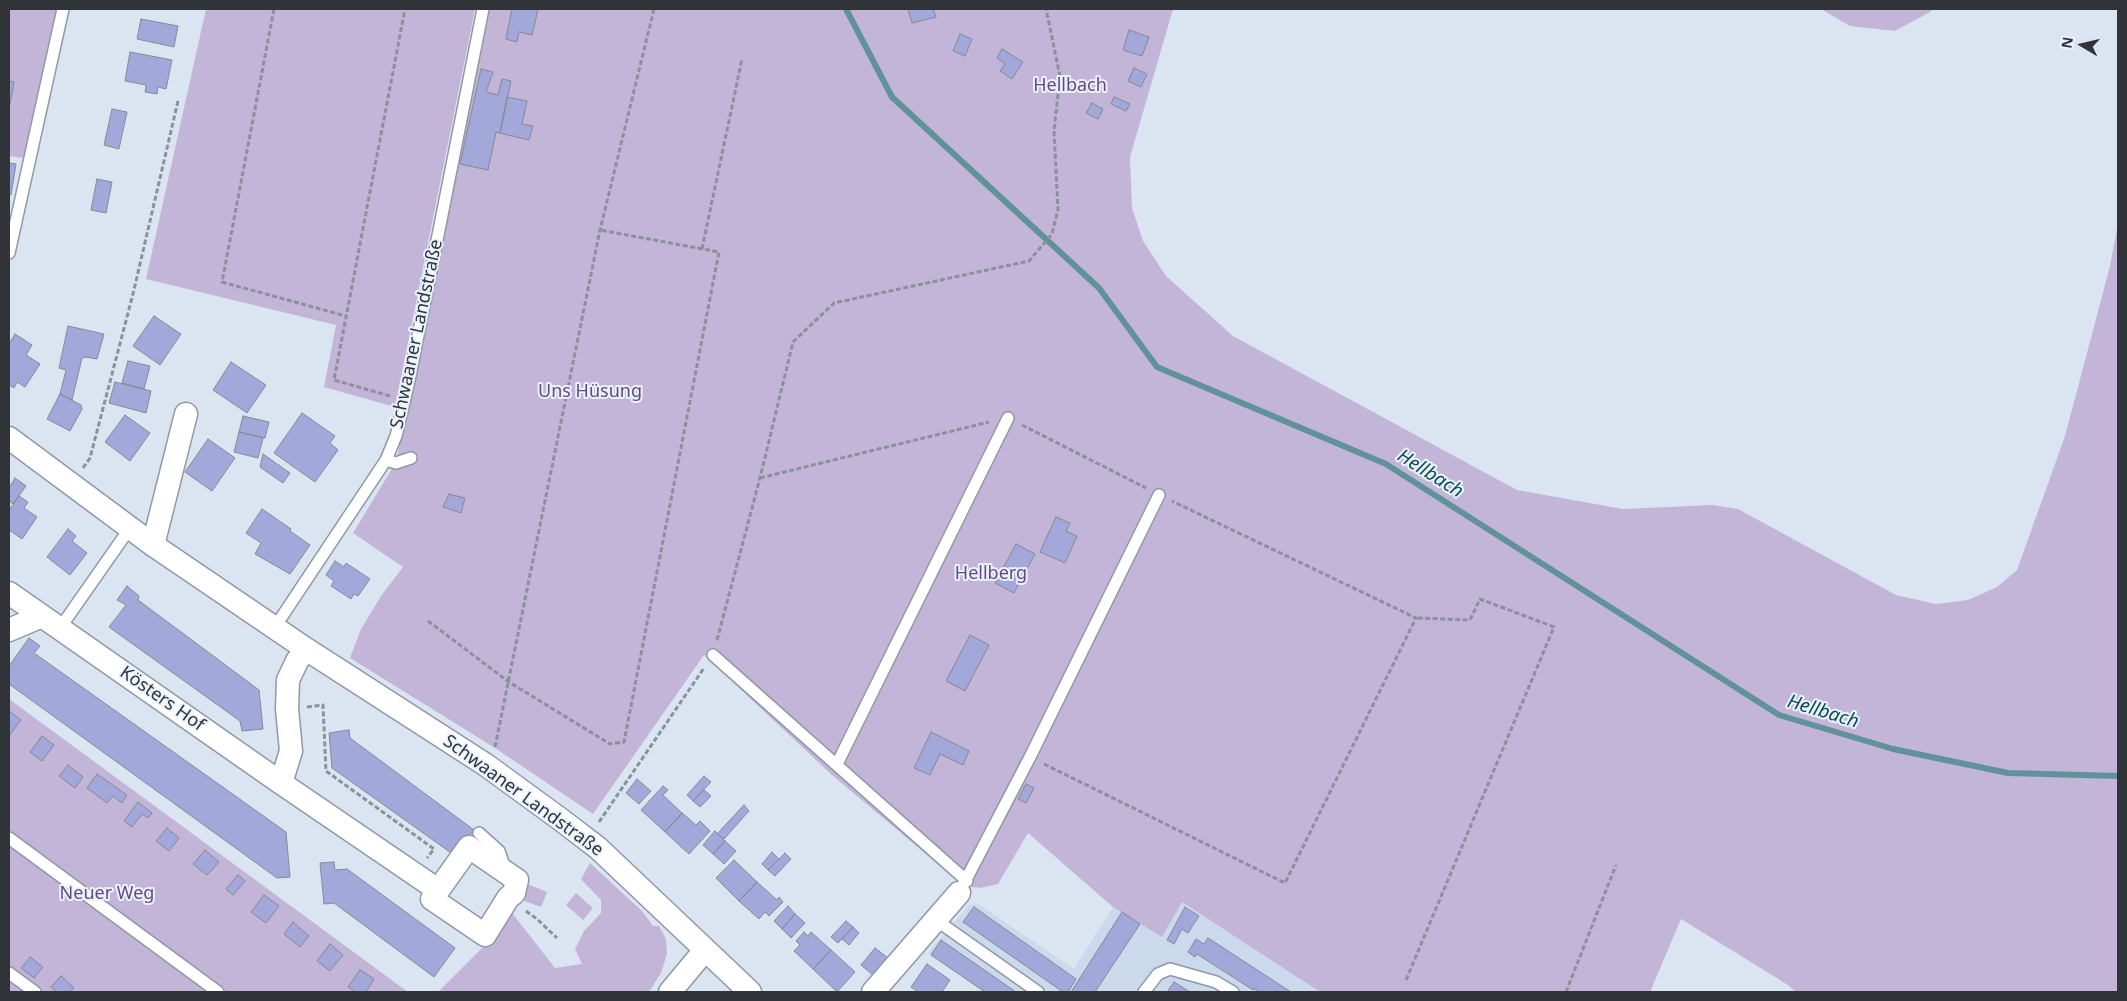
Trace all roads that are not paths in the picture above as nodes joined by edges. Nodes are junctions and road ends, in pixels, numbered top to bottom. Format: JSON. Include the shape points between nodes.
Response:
{"nodes":[{"id":1,"x":63,"y":9,"type":"edge"},
{"id":2,"x":483,"y":9,"type":"edge"},
{"id":3,"x":9,"y":253,"type":"edge"},
{"id":4,"x":186,"y":414,"type":"dead end"},
{"id":5,"x":1008,"y":418,"type":"road end"},
{"id":6,"x":9,"y":438,"type":"edge"},
{"id":7,"x":411,"y":458,"type":"dead end"},
{"id":8,"x":386,"y":460,"type":"junction"},
{"id":9,"x":1160,"y":495,"type":"road end"},
{"id":10,"x":130,"y":528,"type":"junction"},
{"id":11,"x":153,"y":545,"type":"junction"},
{"id":12,"x":9,"y":593,"type":"edge"},
{"id":13,"x":51,"y":622,"type":"junction"},
{"id":14,"x":275,"y":627,"type":"junction"},
{"id":15,"x":9,"y":630,"type":"edge"},
{"id":16,"x":306,"y":650,"type":"junction"},
{"id":17,"x":713,"y":655,"type":"road end"},
{"id":18,"x":837,"y":764,"type":"junction"},
{"id":19,"x":281,"y":783,"type":"junction"},
{"id":20,"x":479,"y":833,"type":"dead end"},
{"id":21,"x":9,"y":838,"type":"edge"},
{"id":22,"x":502,"y":869,"type":"junction"},
{"id":23,"x":963,"y":887,"type":"junction"},
{"id":24,"x":438,"y":890,"type":"junction"},
{"id":25,"x":936,"y":920,"type":"junction"},
{"id":26,"x":705,"y":950,"type":"junction"},
{"id":27,"x":9,"y":973,"type":"edge"},
{"id":28,"x":35,"y":992,"type":"edge"},
{"id":29,"x":218,"y":992,"type":"edge"},
{"id":30,"x":670,"y":992,"type":"edge"},
{"id":31,"x":750,"y":992,"type":"edge"},
{"id":32,"x":872,"y":992,"type":"edge"},
{"id":33,"x":1038,"y":992,"type":"edge"},
{"id":34,"x":1144,"y":992,"type":"edge"},
{"id":35,"x":1233,"y":992,"type":"edge"}],
"edges":[{"from":1,"to":3,"type":"lane"},
{"from":2,"to":8,"type":"lane","name":"Schwaaner Landstraße","via":[[405,401]]},
{"from":4,"to":11,"type":"street"},
{"from":5,"to":18,"type":"lane"},
{"from":6,"to":10,"type":"street","name":"Schwaaner Landstraße"},
{"from":7,"to":8,"type":"lane","via":[[396,462]]},
{"from":8,"to":14,"type":"lane","name":"Schwaaner Landstraße"},
{"from":9,"to":23,"type":"lane"},
{"from":10,"to":11,"type":"street","name":"Schwaaner Landstraße"},
{"from":10,"to":13,"type":"lane"},
{"from":11,"to":14,"type":"street","name":"Schwaaner Landstraße"},
{"from":12,"to":13,"type":"street","name":"Kösters Hof"},
{"from":13,"to":15,"type":"street"},
{"from":13,"to":19,"type":"street","name":"Kösters Hof"},
{"from":14,"to":16,"type":"street","name":"Schwaaner Landstraße"},
{"from":16,"to":19,"type":"street","via":[[288,680],[286,709],[291,752]]},
{"from":16,"to":26,"type":"street","name":"Schwaaner Landstraße","via":[[486,765],[560,819],[598,848]]},
{"from":17,"to":18,"type":"lane"},
{"from":18,"to":23,"type":"lane"},
{"from":19,"to":24,"type":"street","name":"Kösters Hof"},
{"from":20,"to":22,"type":"lane","via":[[499,851]]},
{"from":21,"to":29,"type":"lane"},
{"from":22,"to":24,"type":"street","via":[[469,847]]},
{"from":22,"to":24,"type":"street","via":[[517,880],[514,893],[485,935],[432,899]]},
{"from":23,"to":25,"type":"street"},
{"from":25,"to":32,"type":"street"},
{"from":25,"to":33,"type":"lane"},
{"from":26,"to":30,"type":"street"},
{"from":26,"to":31,"type":"street","name":"Schwaaner Landstraße"},
{"from":27,"to":28,"type":"lane"},
{"from":34,"to":35,"type":"lane","via":[[1158,974],[1170,969],[1216,982]]}]}
